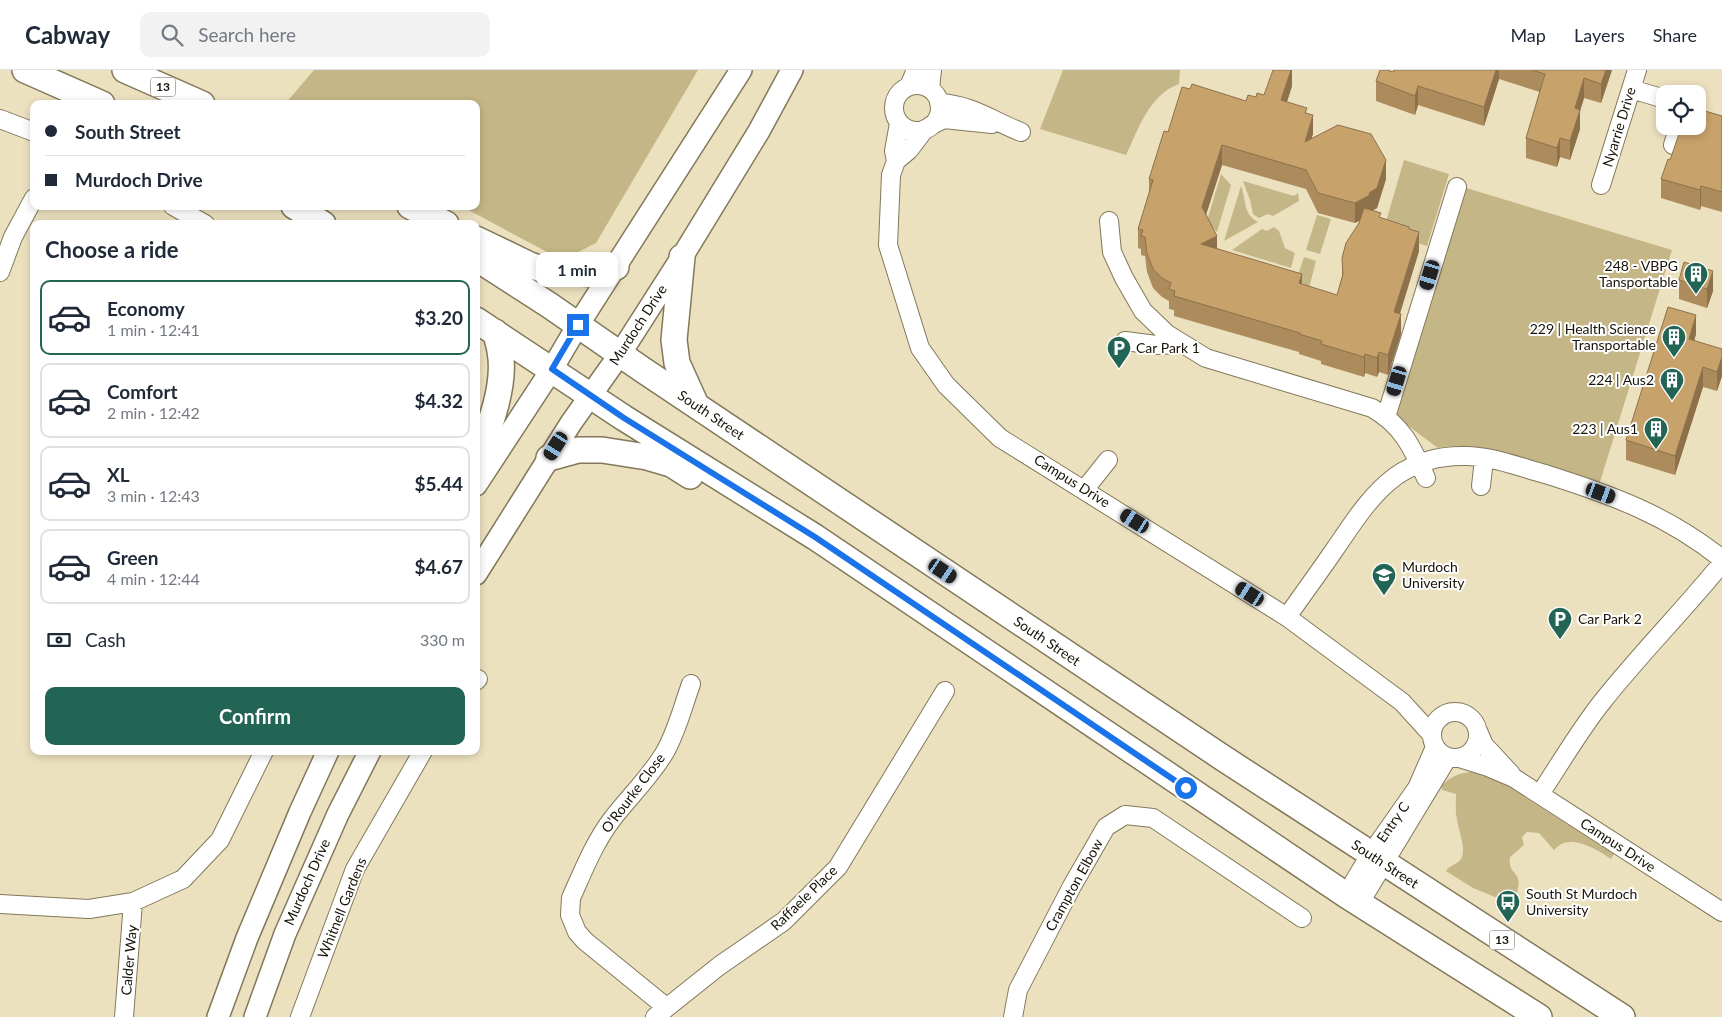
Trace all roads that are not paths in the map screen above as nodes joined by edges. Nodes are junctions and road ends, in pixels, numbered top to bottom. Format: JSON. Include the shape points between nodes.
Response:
{"nodes":[{"id":1,"x":25,"y":70,"type":"edge"},
{"id":2,"x":125,"y":70,"type":"edge"},
{"id":3,"x":741,"y":70,"type":"edge"},
{"id":4,"x":792,"y":70,"type":"edge"},
{"id":5,"x":932,"y":70,"type":"edge"},
{"id":6,"x":1637,"y":70,"type":"edge"},
{"id":7,"x":913,"y":78,"type":"edge"},
{"id":8,"x":1631,"y":89,"type":"junction"},
{"id":9,"x":935,"y":96,"type":"junction"},
{"id":10,"x":1656,"y":96,"type":"edge"},
{"id":11,"x":93,"y":100,"type":"edge"},
{"id":12,"x":193,"y":100,"type":"edge"},
{"id":13,"x":0,"y":119,"type":"edge"},
{"id":14,"x":900,"y":123,"type":"junction"},
{"id":15,"x":928,"y":128,"type":"junction"},
{"id":16,"x":30,"y":130,"type":"edge"},
{"id":17,"x":1676,"y":135,"type":"edge"},
{"id":18,"x":1673,"y":145,"type":"edge"},
{"id":19,"x":896,"y":161,"type":"junction"},
{"id":20,"x":1601,"y":185,"type":"dead end"},
{"id":21,"x":1458,"y":187,"type":"dead end"},
{"id":22,"x":30,"y":205,"type":"edge"},
{"id":23,"x":180,"y":210,"type":"edge"},
{"id":24,"x":300,"y":210,"type":"edge"},
{"id":25,"x":400,"y":210,"type":"edge"},
{"id":26,"x":418,"y":210,"type":"edge"},
{"id":27,"x":198,"y":220,"type":"edge"},
{"id":28,"x":317,"y":220,"type":"edge"},
{"id":29,"x":416,"y":220,"type":"edge"},
{"id":30,"x":438,"y":220,"type":"edge"},
{"id":31,"x":1109,"y":222,"type":"dead end"},
{"id":32,"x":480,"y":241,"type":"edge"},
{"id":33,"x":682,"y":257,"type":"junction"},
{"id":34,"x":480,"y":261,"type":"edge"},
{"id":35,"x":616,"y":267,"type":"junction"},
{"id":36,"x":0,"y":272,"type":"edge"},
{"id":37,"x":578,"y":325,"type":"junction"},
{"id":38,"x":486,"y":326,"type":"edge"},
{"id":39,"x":1125,"y":341,"type":"dead end"},
{"id":40,"x":1182,"y":344,"type":"junction"},
{"id":41,"x":620,"y":354,"type":"junction"},
{"id":42,"x":552,"y":369,"type":"junction"},
{"id":43,"x":590,"y":395,"type":"junction"},
{"id":44,"x":696,"y":405,"type":"junction"},
{"id":45,"x":1386,"y":417,"type":"junction"},
{"id":46,"x":480,"y":449,"type":"edge"},
{"id":47,"x":548,"y":458,"type":"junction"},
{"id":48,"x":1484,"y":459,"type":"junction"},
{"id":49,"x":1108,"y":460,"type":"dead end"},
{"id":50,"x":1423,"y":471,"type":"junction"},
{"id":51,"x":480,"y":479,"type":"edge"},
{"id":52,"x":1481,"y":486,"type":"dead end"},
{"id":53,"x":1085,"y":489,"type":"junction"},
{"id":54,"x":815,"y":537,"type":"junction"},
{"id":55,"x":1722,"y":559,"type":"edge"},
{"id":56,"x":1722,"y":563,"type":"edge"},
{"id":57,"x":480,"y":568,"type":"edge"},
{"id":58,"x":1288,"y":617,"type":"junction"},
{"id":59,"x":691,"y":684,"type":"dead end"},
{"id":60,"x":945,"y":691,"type":"dead end"},
{"id":61,"x":1402,"y":702,"type":"junction"},
{"id":62,"x":1442,"y":717,"type":"junction"},
{"id":63,"x":1478,"y":732,"type":"junction"},
{"id":64,"x":1443,"y":749,"type":"junction"},
{"id":65,"x":262,"y":755,"type":"edge"},
{"id":66,"x":326,"y":755,"type":"edge"},
{"id":67,"x":368,"y":755,"type":"edge"},
{"id":68,"x":421,"y":755,"type":"edge"},
{"id":69,"x":1514,"y":778,"type":"junction"},
{"id":70,"x":1540,"y":794,"type":"junction"},
{"id":71,"x":1376,"y":859,"type":"junction"},
{"id":72,"x":1352,"y":899,"type":"junction"},
{"id":73,"x":133,"y":902,"type":"junction"},
{"id":74,"x":0,"y":904,"type":"edge"},
{"id":75,"x":1722,"y":912,"type":"edge"},
{"id":76,"x":1302,"y":918,"type":"dead end"},
{"id":77,"x":661,"y":1012,"type":"edge"},
{"id":78,"x":124,"y":1017,"type":"edge"},
{"id":79,"x":218,"y":1017,"type":"edge"},
{"id":80,"x":255,"y":1017,"type":"edge"},
{"id":81,"x":300,"y":1017,"type":"edge"},
{"id":82,"x":1013,"y":1017,"type":"edge"},
{"id":83,"x":1539,"y":1017,"type":"edge"},
{"id":84,"x":1622,"y":1017,"type":"edge"}],
"edges":[{"from":1,"to":11,"type":"highway"},
{"from":2,"to":12,"type":"highway","number":"13"},
{"from":3,"to":35,"type":"main road"},
{"from":4,"to":33,"type":"main road","name":"Murdoch Drive","via":[[760,132]]},
{"from":5,"to":9,"type":"street"},
{"from":6,"to":8,"type":"street","name":"Nyarrie Drive"},
{"from":7,"to":9,"type":"street"},
{"from":7,"to":14,"type":"street","via":[[894,102],[894,113]]},
{"from":8,"to":10,"type":"street"},
{"from":8,"to":20,"type":"street","name":"Nyarrie Drive"},
{"from":9,"to":15,"type":"street","via":[[939,114]]},
{"from":9,"to":15,"type":"street","via":[[976,110],[1013,129],[944,119]]},
{"from":13,"to":16,"type":"street"},
{"from":14,"to":15,"type":"street","via":[[914,130]]},
{"from":14,"to":19,"type":"street","name":"Campus Drive","via":[[894,151]]},
{"from":15,"to":19,"type":"street"},
{"from":17,"to":18,"type":"street"},
{"from":19,"to":53,"type":"street","name":"Campus Drive","via":[[891,175],[888,245],[920,348],[946,386],[1000,438]]},
{"from":21,"to":45,"type":"street"},
{"from":22,"to":36,"type":"street","via":[[12,237]]},
{"from":23,"to":27,"type":"street"},
{"from":24,"to":28,"type":"highway"},
{"from":25,"to":29,"type":"highway"},
{"from":26,"to":30,"type":"highway"},
{"from":31,"to":40,"type":"street","via":[[1112,252],[1136,301],[1167,334]]},
{"from":32,"to":35,"type":"highway","via":[[544,270],[595,274]]},
{"from":33,"to":41,"type":"main road","name":"Murdoch Drive"},
{"from":33,"to":44,"type":"highway","via":[[674,340],[677,363]]},
{"from":34,"to":37,"type":"highway","name":"South Street","number":"13"},
{"from":35,"to":37,"type":"main road"},
{"from":37,"to":41,"type":"highway","name":"South Street","number":"13"},
{"from":37,"to":42,"type":"main road"},
{"from":38,"to":42,"type":"highway"},
{"from":38,"to":46,"type":"highway","via":[[501,352],[500,381],[495,411]]},
{"from":39,"to":40,"type":"street"},
{"from":40,"to":45,"type":"street","via":[[1206,358],[1372,408]]},
{"from":41,"to":43,"type":"main road","name":"Murdoch Drive"},
{"from":41,"to":44,"type":"highway","name":"South Street","number":"13"},
{"from":42,"to":43,"type":"highway"},
{"from":42,"to":51,"type":"main road"},
{"from":43,"to":47,"type":"main road","name":"Murdoch Drive"},
{"from":43,"to":54,"type":"highway"},
{"from":44,"to":71,"type":"highway","name":"South Street","number":"13"},
{"from":45,"to":50,"type":"street","via":[[1405,436]]},
{"from":47,"to":54,"type":"highway","via":[[578,450],[602,450],[671,464],[746,512]]},
{"from":47,"to":57,"type":"main road","name":"Murdoch Drive"},
{"from":48,"to":50,"type":"street","via":[[1450,456]]},
{"from":48,"to":52,"type":"street"},
{"from":48,"to":55,"type":"street","via":[[1514,465],[1636,506],[1686,532]]},
{"from":49,"to":53,"type":"street"},
{"from":50,"to":58,"type":"street","via":[[1396,476],[1380,490]]},
{"from":53,"to":58,"type":"street","name":"Campus Drive"},
{"from":54,"to":72,"type":"highway"},
{"from":56,"to":70,"type":"street","via":[[1600,704]]},
{"from":58,"to":61,"type":"street","name":"Campus Drive"},
{"from":59,"to":77,"type":"street","name":"O’Rourke Close","via":[[666,751],[601,836],[573,893],[570,907],[572,923],[586,941]]},
{"from":60,"to":77,"type":"street","name":"Raffaele Place","via":[[838,867],[784,922],[719,966]]},
{"from":61,"to":62,"type":"street","name":"Campus Drive"},
{"from":61,"to":64,"type":"street","name":"Campus Drive"},
{"from":62,"to":63,"type":"street","name":"Campus Drive","via":[[1450,713],[1468,716]]},
{"from":62,"to":64,"type":"street","via":[[1433,728]]},
{"from":63,"to":64,"type":"street","via":[[1474,749],[1467,755]]},
{"from":63,"to":69,"type":"street","name":"Campus Drive","via":[[1484,745]]},
{"from":64,"to":69,"type":"street","name":"Campus Drive"},
{"from":64,"to":71,"type":"street","name":"Entry C"},
{"from":65,"to":73,"type":"street","via":[[220,840],[183,880]]},
{"from":66,"to":79,"type":"main road","via":[[247,938]]},
{"from":67,"to":80,"type":"main road","name":"Murdoch Drive","via":[[284,934]]},
{"from":68,"to":81,"type":"street","name":"Whitnell Gardens","via":[[355,869]]},
{"from":69,"to":70,"type":"street","name":"Campus Drive"},
{"from":70,"to":75,"type":"street","name":"Campus Drive"},
{"from":71,"to":72,"type":"street","name":"Entry C"},
{"from":71,"to":84,"type":"highway","name":"South Street","number":"13"},
{"from":72,"to":83,"type":"highway"},
{"from":73,"to":74,"type":"street","via":[[89,909]]},
{"from":73,"to":78,"type":"street","name":"Calder Way"},
{"from":76,"to":82,"type":"street","name":"Crampton Elbow","via":[[1153,818],[1125,815],[1106,827],[1072,886],[1018,990]]}]}
